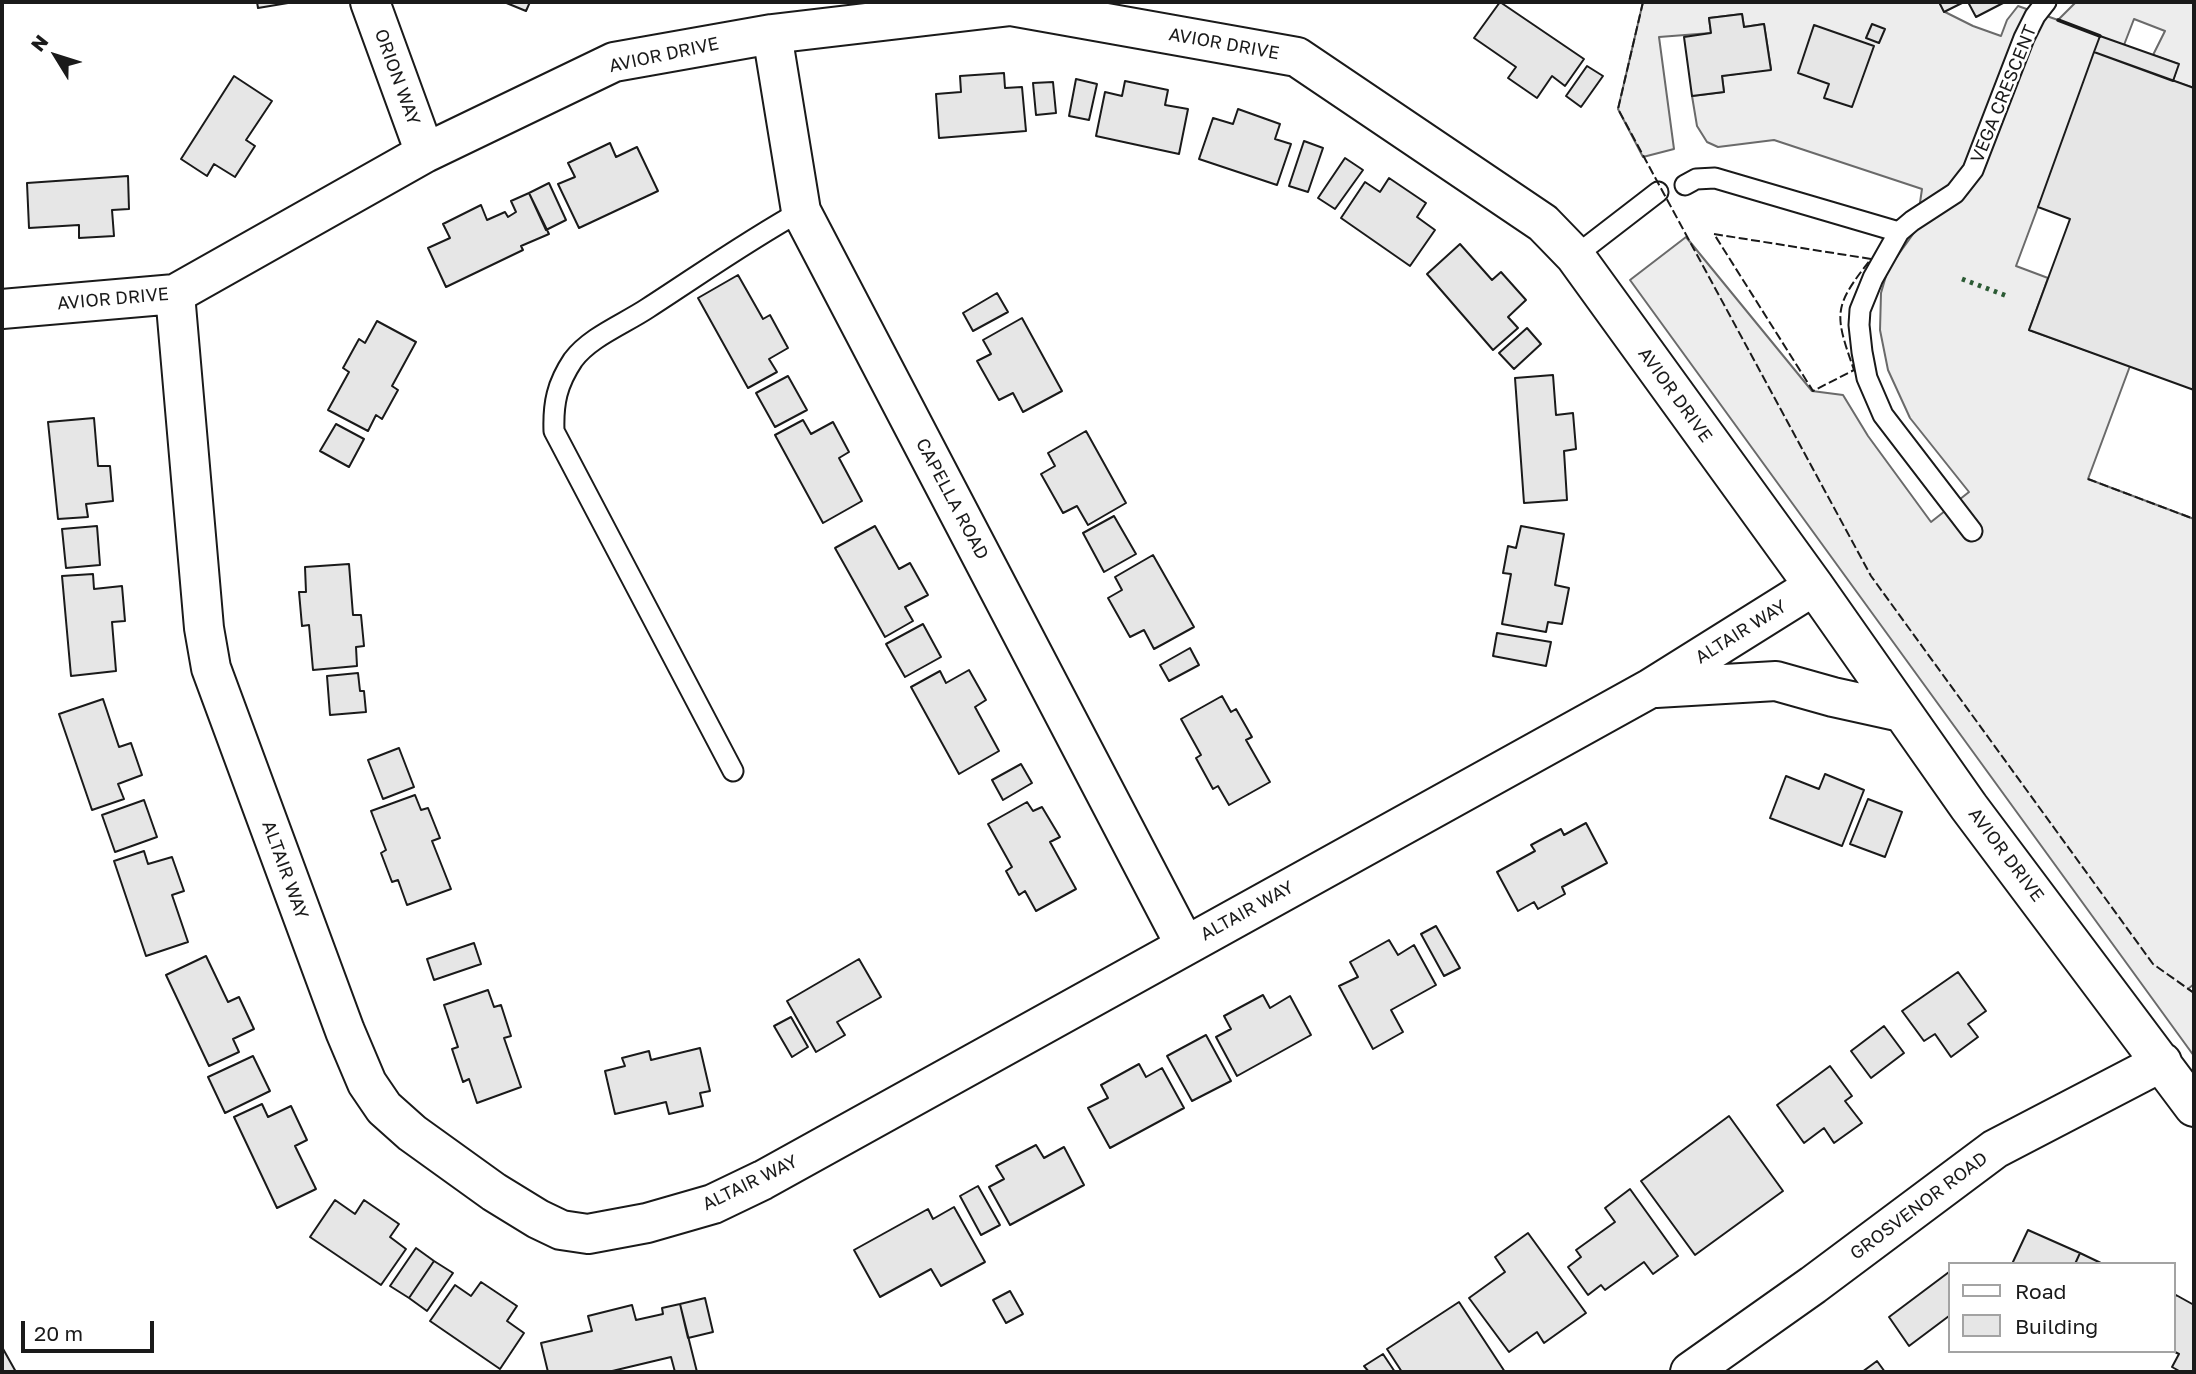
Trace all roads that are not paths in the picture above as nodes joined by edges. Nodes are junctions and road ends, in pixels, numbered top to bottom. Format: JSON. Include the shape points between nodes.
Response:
{"nodes":[{"id":1,"x":370,"y":2,"type":"edge"},
{"id":2,"x":2046,"y":2,"type":"edge"},
{"id":3,"x":772,"y":34,"type":"junction"},
{"id":4,"x":425,"y":153,"type":"junction"},
{"id":5,"x":1685,"y":185,"type":"dead end"},
{"id":6,"x":1658,"y":192,"type":"dead end"},
{"id":7,"x":801,"y":211,"type":"junction"},
{"id":8,"x":1899,"y":232,"type":"junction"},
{"id":9,"x":1575,"y":256,"type":"junction"},
{"id":10,"x":175,"y":294,"type":"junction"},
{"id":11,"x":2,"y":309,"type":"edge"},
{"id":12,"x":1972,"y":531,"type":"dead end"},
{"id":13,"x":1814,"y":586,"type":"junction"},
{"id":14,"x":1651,"y":688,"type":"junction"},
{"id":15,"x":1901,"y":712,"type":"junction"},
{"id":16,"x":733,"y":771,"type":"dead end"},
{"id":17,"x":1185,"y":945,"type":"junction"},
{"id":18,"x":2162,"y":1062,"type":"junction"},
{"id":19,"x":2194,"y":1107,"type":"edge"},
{"id":20,"x":1690,"y":1372,"type":"edge"}],
"edges":[{"from":1,"to":4,"type":"street","name":"ORION WAY"},
{"from":2,"to":8,"type":"lane","name":"VEGA CRESCENT","via":[[2024,38],[1973,170],[1955,193]]},
{"from":3,"to":4,"type":"street","name":"AVIOR DRIVE","via":[[614,62]]},
{"from":3,"to":7,"type":"street","name":"CAPELLA ROAD"},
{"from":3,"to":9,"type":"street","name":"AVIOR DRIVE","via":[[1011,6],[1297,57],[1543,223]]},
{"from":4,"to":10,"type":"street","name":"AVIOR DRIVE"},
{"from":5,"to":8,"type":"lane","via":[[1715,178]]},
{"from":6,"to":9,"type":"lane"},
{"from":7,"to":16,"type":"lane","via":[[591,343],[575,358],[553,406],[554,431]]},
{"from":7,"to":17,"type":"street","name":"CAPELLA ROAD"},
{"from":8,"to":12,"type":"lane","name":"VEGA CRESCENT","via":[[1860,310],[1867,378],[1883,415]]},
{"from":9,"to":13,"type":"street","name":"AVIOR DRIVE"},
{"from":10,"to":11,"type":"street","name":"AVIOR DRIVE"},
{"from":10,"to":17,"type":"street","name":"ALTAIR WAY","via":[[204,628],[211,668],[228,717],[367,1083],[384,1108],[412,1133],[494,1192],[561,1230],[588,1234],[713,1204]]},
{"from":13,"to":14,"type":"street","name":"ALTAIR WAY"},
{"from":13,"to":15,"type":"street","name":"AVIOR DRIVE"},
{"from":14,"to":15,"type":"street","via":[[1776,681]]},
{"from":14,"to":17,"type":"street","name":"ALTAIR WAY"},
{"from":15,"to":18,"type":"street","name":"AVIOR DRIVE"},
{"from":18,"to":19,"type":"street","name":"AVIOR DRIVE"},
{"from":18,"to":20,"type":"street","name":"GROSVENOR ROAD","via":[[1995,1149]]}]}
